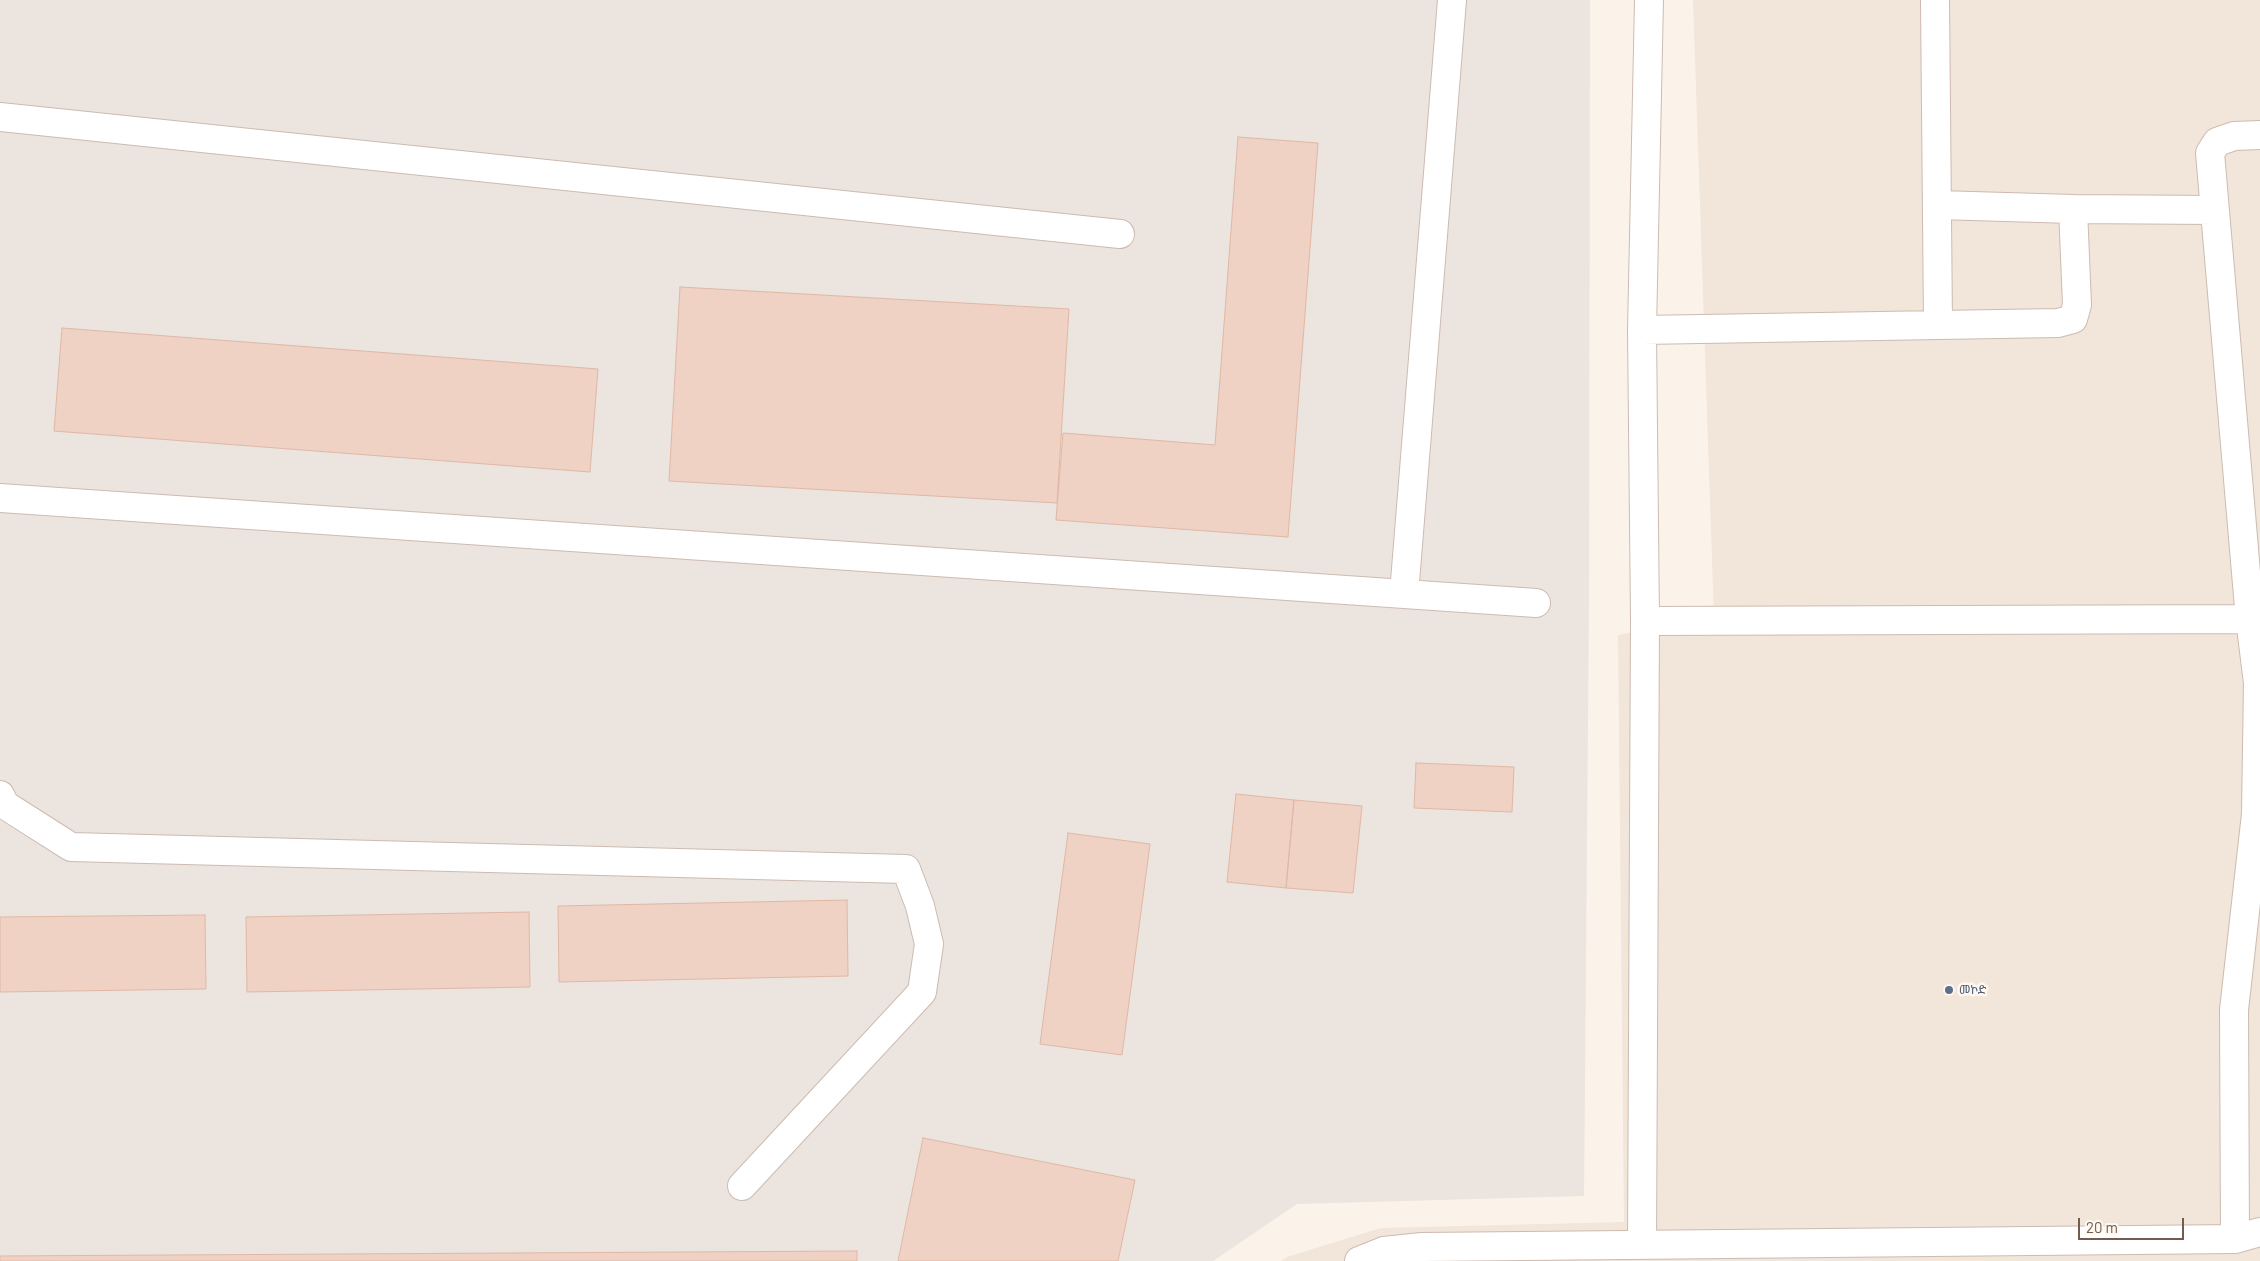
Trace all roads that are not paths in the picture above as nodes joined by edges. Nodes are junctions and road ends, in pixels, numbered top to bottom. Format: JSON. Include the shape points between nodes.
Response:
{"nodes":[{"id":1,"x":1452,"y":0,"type":"edge"},
{"id":2,"x":1649,"y":0,"type":"edge"},
{"id":3,"x":1935,"y":0,"type":"edge"},
{"id":4,"x":0,"y":116,"type":"edge"},
{"id":5,"x":2260,"y":135,"type":"edge"},
{"id":6,"x":1938,"y":205,"type":"junction"},
{"id":7,"x":2073,"y":209,"type":"junction"},
{"id":8,"x":2215,"y":210,"type":"junction"},
{"id":9,"x":1120,"y":234,"type":"dead end"},
{"id":10,"x":1938,"y":324,"type":"junction"},
{"id":11,"x":1642,"y":330,"type":"junction"},
{"id":12,"x":0,"y":498,"type":"edge"},
{"id":13,"x":1404,"y":594,"type":"junction"},
{"id":14,"x":1536,"y":603,"type":"dead end"},
{"id":15,"x":2255,"y":620,"type":"edge"},
{"id":16,"x":1645,"y":621,"type":"junction"},
{"id":17,"x":0,"y":796,"type":"edge"},
{"id":18,"x":742,"y":1186,"type":"dead end"},
{"id":19,"x":2248,"y":1235,"type":"edge"},
{"id":20,"x":1642,"y":1245,"type":"junction"},
{"id":21,"x":1678,"y":1253,"type":"edge"},
{"id":22,"x":1386,"y":1256,"type":"edge"},
{"id":23,"x":1359,"y":1261,"type":"edge"}],
"edges":[{"from":1,"to":13,"type":"street"},
{"from":2,"to":11,"type":"street"},
{"from":3,"to":6,"type":"street"},
{"from":4,"to":9,"type":"street"},
{"from":5,"to":8,"type":"street","via":[[2234,136],[2217,142],[2210,153]]},
{"from":6,"to":7,"type":"street"},
{"from":6,"to":10,"type":"street"},
{"from":7,"to":8,"type":"street"},
{"from":7,"to":10,"type":"street","via":[[2077,305],[2073,319],[2058,323]]},
{"from":8,"to":15,"type":"street"},
{"from":10,"to":11,"type":"street"},
{"from":11,"to":16,"type":"street"},
{"from":12,"to":13,"type":"street"},
{"from":13,"to":14,"type":"street"},
{"from":15,"to":16,"type":"street"},
{"from":15,"to":19,"type":"street","via":[[2258,683],[2256,814],[2234,1010]]},
{"from":16,"to":20,"type":"street"},
{"from":17,"to":18,"type":"street","via":[[5,805],[71,847],[906,869],[920,906],[929,944],[922,992]]},
{"from":19,"to":21,"type":"street"},
{"from":20,"to":21,"type":"street"},
{"from":20,"to":22,"type":"street","via":[[1422,1247]]},
{"from":22,"to":23,"type":"street"}]}
